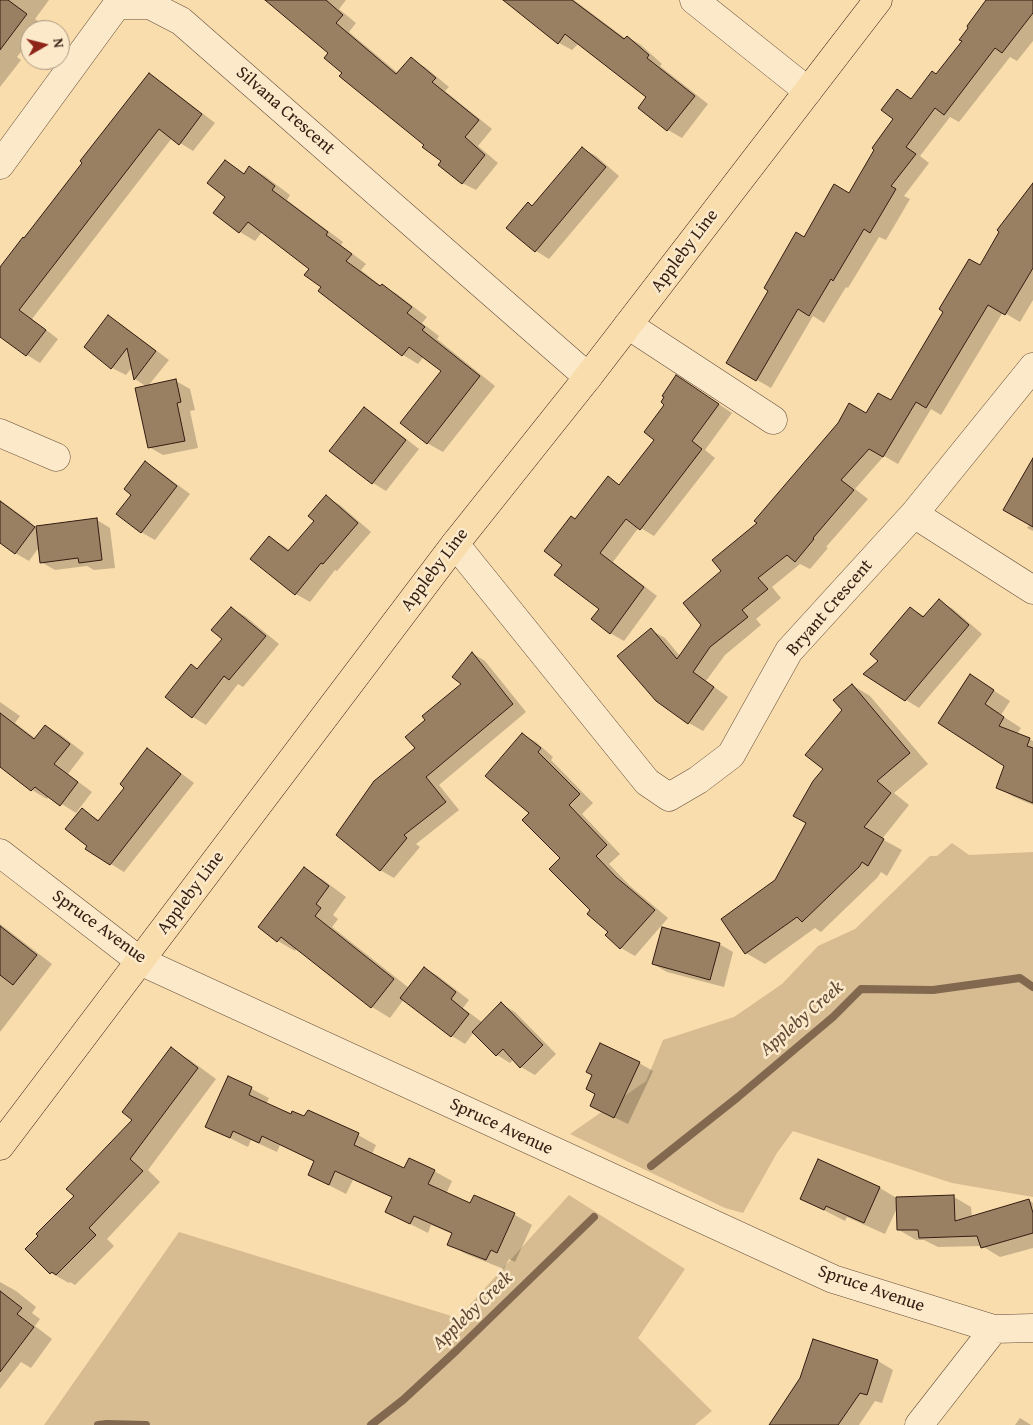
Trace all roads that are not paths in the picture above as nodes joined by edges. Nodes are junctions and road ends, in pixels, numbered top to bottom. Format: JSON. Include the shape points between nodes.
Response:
{"nodes":[{"id":1,"x":694,"y":0,"type":"edge"},
{"id":2,"x":878,"y":0,"type":"edge"},
{"id":3,"x":808,"y":90,"type":"junction"},
{"id":4,"x":0,"y":165,"type":"edge"},
{"id":5,"x":628,"y":325,"type":"junction"},
{"id":6,"x":1033,"y":367,"type":"edge"},
{"id":7,"x":588,"y":377,"type":"junction"},
{"id":8,"x":773,"y":420,"type":"dead end"},
{"id":9,"x":0,"y":433,"type":"edge"},
{"id":10,"x":56,"y":457,"type":"dead end"},
{"id":11,"x":914,"y":514,"type":"junction"},
{"id":12,"x":455,"y":544,"type":"junction"},
{"id":13,"x":1033,"y":590,"type":"edge"},
{"id":14,"x":0,"y":854,"type":"edge"},
{"id":15,"x":140,"y":961,"type":"junction"},
{"id":16,"x":0,"y":1146,"type":"edge"},
{"id":17,"x":1033,"y":1328,"type":"edge"},
{"id":18,"x":994,"y":1329,"type":"junction"},
{"id":19,"x":918,"y":1425,"type":"edge"}],
"edges":[{"from":1,"to":3,"type":"street"},
{"from":2,"to":3,"type":"main road","name":"Appleby Line"},
{"from":3,"to":5,"type":"main road","name":"Appleby Line"},
{"from":4,"to":7,"type":"street","name":"Silvana Crescent","via":[[117,5],[150,5],[181,22]]},
{"from":5,"to":7,"type":"main road","name":"Appleby Line"},
{"from":5,"to":8,"type":"street"},
{"from":6,"to":11,"type":"street","name":"Bryant Crescent"},
{"from":7,"to":12,"type":"main road","name":"Appleby Line"},
{"from":9,"to":10,"type":"street"},
{"from":11,"to":12,"type":"street","name":"Bryant Crescent","via":[[789,651],[731,754],[698,780],[669,797],[647,782]]},
{"from":11,"to":13,"type":"street"},
{"from":12,"to":15,"type":"main road","name":"Appleby Line"},
{"from":14,"to":15,"type":"street","name":"Spruce Avenue"},
{"from":15,"to":16,"type":"main road","name":"Appleby Line"},
{"from":15,"to":18,"type":"street","name":"Spruce Avenue","via":[[833,1279]]},
{"from":17,"to":18,"type":"street","name":"Spruce Avenue"},
{"from":18,"to":19,"type":"street"}]}
